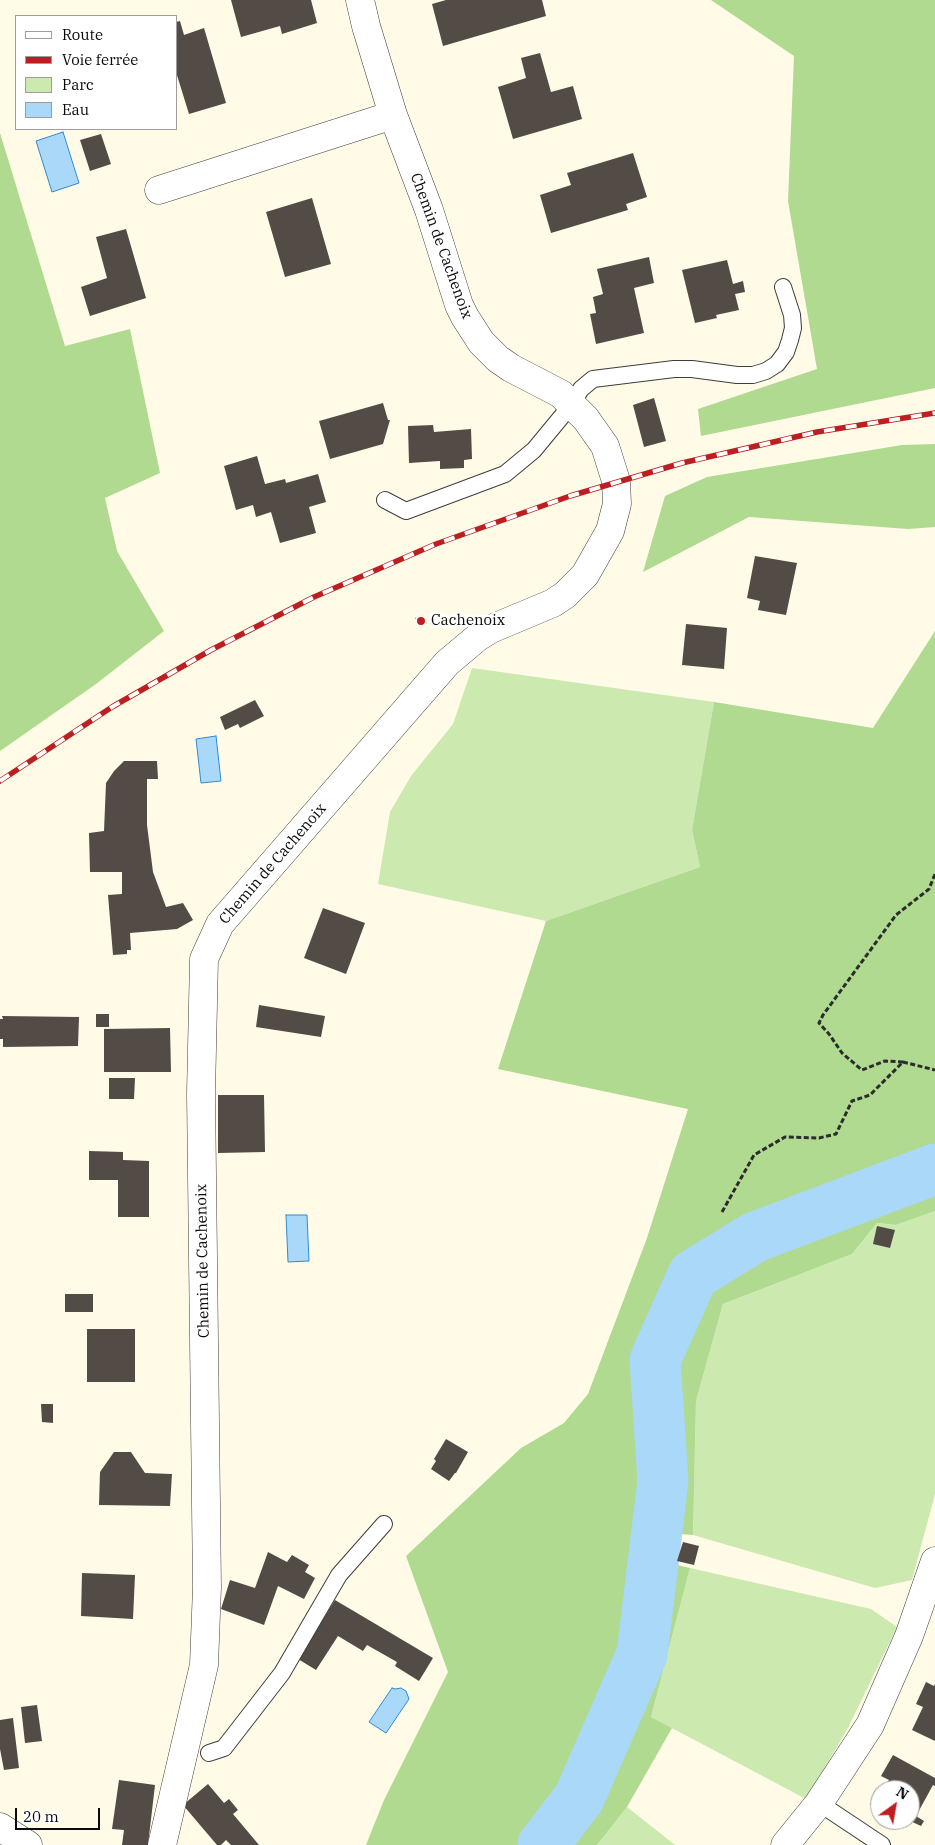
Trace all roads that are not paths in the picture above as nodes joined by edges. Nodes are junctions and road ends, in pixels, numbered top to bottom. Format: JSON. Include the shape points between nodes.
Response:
{"nodes":[{"id":1,"x":360,"y":0,"type":"edge"},
{"id":2,"x":394,"y":115,"type":"junction"},
{"id":3,"x":159,"y":190,"type":"dead end"},
{"id":4,"x":783,"y":287,"type":"dead end"},
{"id":5,"x":572,"y":404,"type":"junction"},
{"id":6,"x":385,"y":500,"type":"dead end"},
{"id":7,"x":384,"y":1524,"type":"dead end"},
{"id":8,"x":934,"y":1566,"type":"edge"},
{"id":9,"x":209,"y":1753,"type":"dead end"},
{"id":10,"x":819,"y":1803,"type":"junction"},
{"id":11,"x":0,"y":1827,"type":"edge"},
{"id":12,"x":28,"y":1845,"type":"edge"},
{"id":13,"x":162,"y":1845,"type":"edge"},
{"id":14,"x":785,"y":1845,"type":"edge"},
{"id":15,"x":882,"y":1845,"type":"edge"}],
"edges":[{"from":1,"to":2,"type":"street","name":"Chemin de Cachenoix"},
{"from":2,"to":3,"type":"street"},
{"from":2,"to":5,"type":"street","name":"Chemin de Cachenoix","via":[[459,305],[473,331],[498,359],[551,388]]},
{"from":4,"to":5,"type":"lane","via":[[792,315],[792,334],[786,352],[777,364],[766,371],[737,375],[674,369],[593,379],[581,389]]},
{"from":5,"to":6,"type":"lane","via":[[534,450],[505,474],[406,511]]},
{"from":5,"to":13,"type":"street","name":"Chemin de Cachenoix","via":[[605,446],[618,493],[610,531],[591,567],[554,603],[492,629],[448,663],[220,924],[204,958],[201,1093],[207,1587],[204,1664]]},
{"from":7,"to":9,"type":"lane","via":[[339,1575],[282,1672],[230,1741],[224,1748]]},
{"from":8,"to":10,"type":"street","via":[[909,1636],[870,1725]]},
{"from":10,"to":14,"type":"street"},
{"from":10,"to":15,"type":"lane"},
{"from":11,"to":12,"type":"street"}]}
